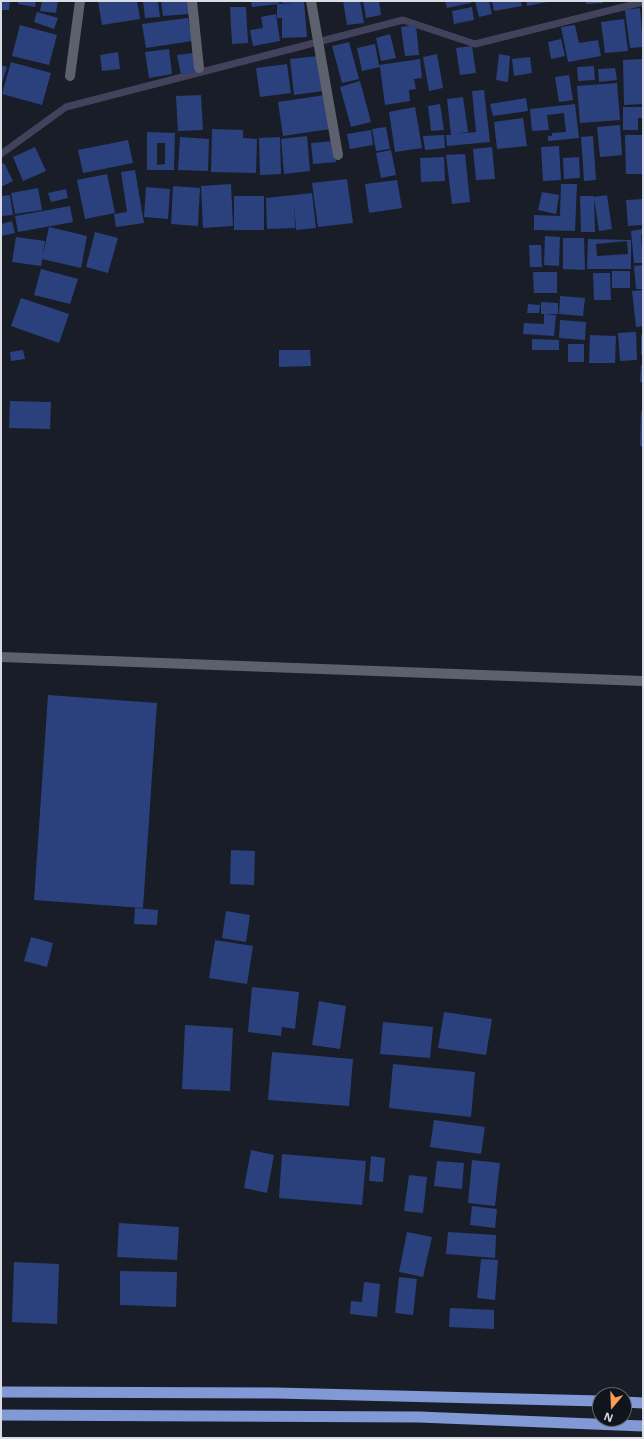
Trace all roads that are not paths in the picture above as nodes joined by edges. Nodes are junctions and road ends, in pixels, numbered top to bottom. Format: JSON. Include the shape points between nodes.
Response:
{"nodes":[{"id":1,"x":80,"y":1,"type":"edge"},
{"id":2,"x":192,"y":1,"type":"edge"},
{"id":3,"x":311,"y":1,"type":"edge"},
{"id":4,"x":199,"y":68,"type":"dead end"},
{"id":5,"x":70,"y":76,"type":"dead end"},
{"id":6,"x":338,"y":155,"type":"dead end"},
{"id":7,"x":1,"y":657,"type":"edge"},
{"id":8,"x":643,"y":681,"type":"edge"},
{"id":9,"x":1,"y":1392,"type":"edge"},
{"id":10,"x":592,"y":1401,"type":"edge"},
{"id":11,"x":632,"y":1402,"type":"edge"},
{"id":12,"x":643,"y":1403,"type":"edge"},
{"id":13,"x":1,"y":1415,"type":"edge"},
{"id":14,"x":643,"y":1426,"type":"edge"}],
"edges":[{"from":1,"to":5,"type":"street"},
{"from":2,"to":4,"type":"street"},
{"from":3,"to":6,"type":"street"},
{"from":7,"to":8,"type":"street"},
{"from":9,"to":10,"type":"highway","via":[[276,1392]]},
{"from":11,"to":12,"type":"highway"},
{"from":13,"to":14,"type":"highway","via":[[419,1417]]}]}
